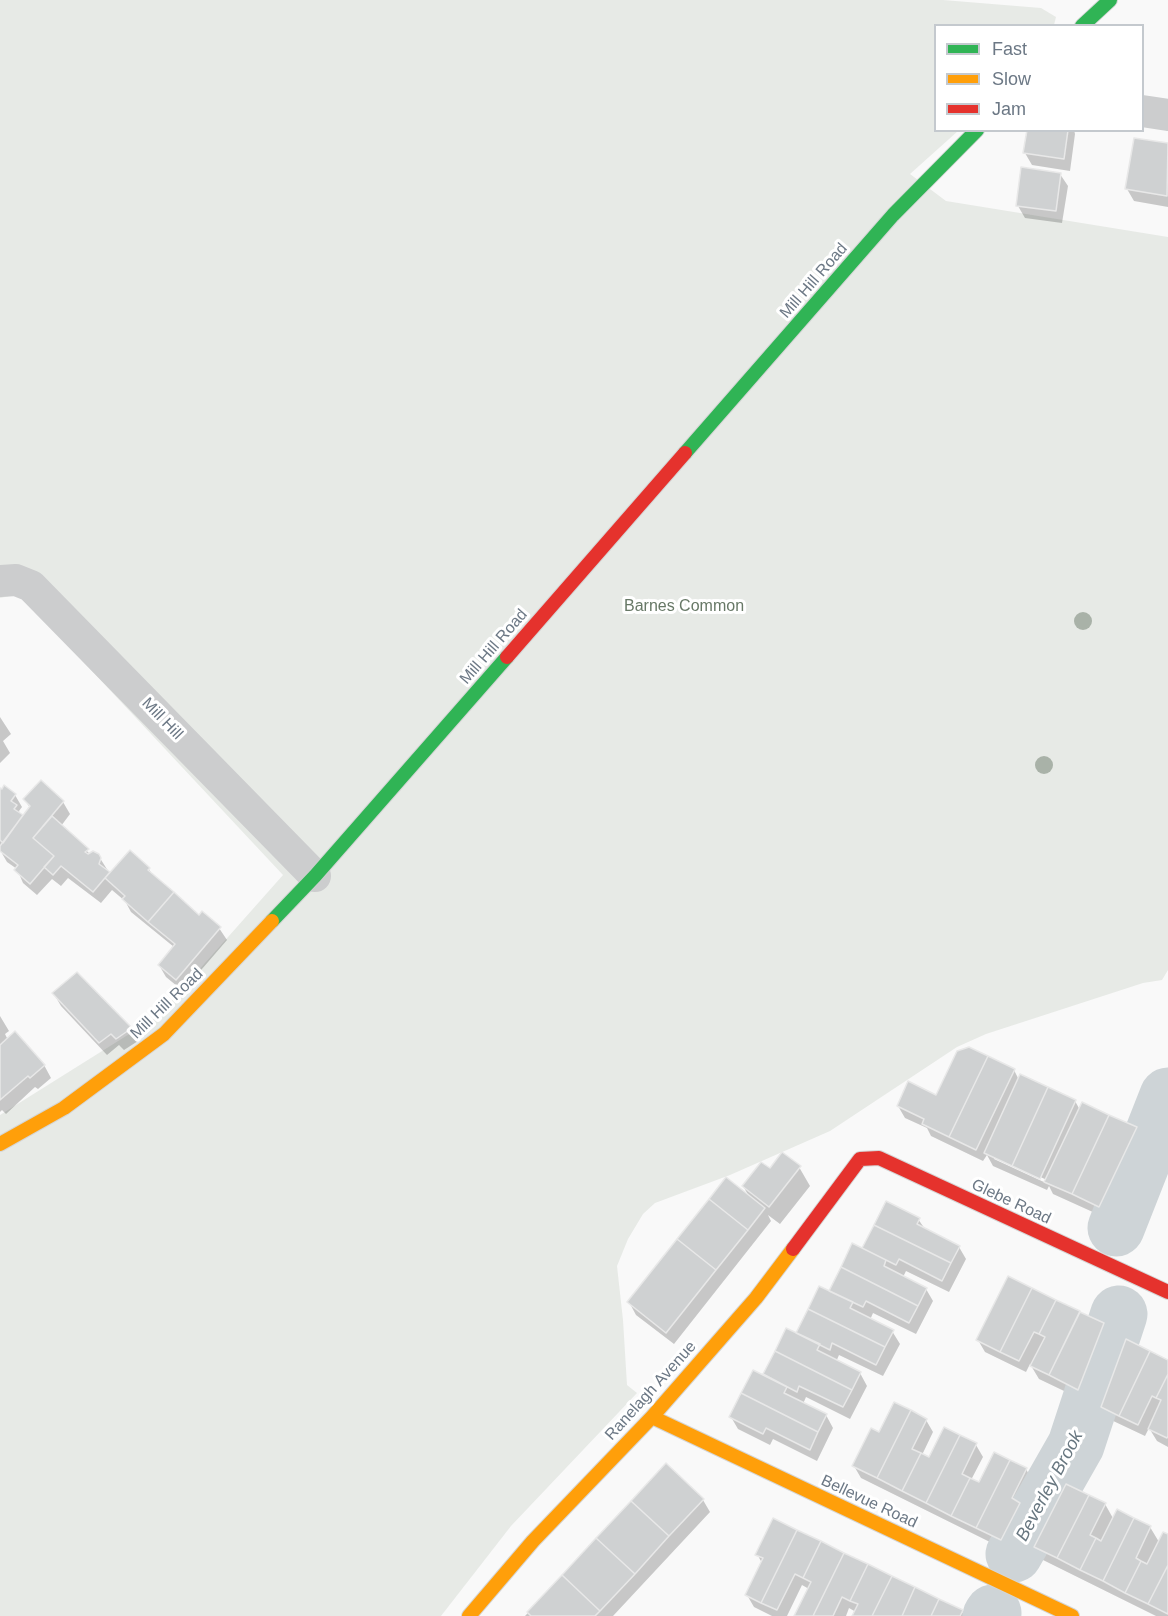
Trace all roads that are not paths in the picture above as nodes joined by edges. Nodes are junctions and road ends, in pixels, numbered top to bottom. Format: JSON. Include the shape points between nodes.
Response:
{"nodes":[{"id":1,"x":1110,"y":0,"type":"edge"},
{"id":2,"x":1084,"y":24,"type":"edge"},
{"id":3,"x":1144,"y":111,"type":"edge"},
{"id":4,"x":1168,"y":115,"type":"edge"},
{"id":5,"x":975,"y":132,"type":"edge"},
{"id":6,"x":0,"y":581,"type":"edge"},
{"id":7,"x":315,"y":876,"type":"junction"},
{"id":8,"x":0,"y":1144,"type":"edge"},
{"id":9,"x":845,"y":1178,"type":"joint"},
{"id":10,"x":1168,"y":1292,"type":"edge"},
{"id":11,"x":652,"y":1417,"type":"junction"},
{"id":12,"x":468,"y":1616,"type":"edge"},
{"id":13,"x":1072,"y":1616,"type":"edge"}],
"edges":[{"from":1,"to":2,"type":"main road"},
{"from":3,"to":4,"type":"street"},
{"from":5,"to":7,"type":"main road","name":"Mill Hill Road","via":[[894,216]]},
{"from":6,"to":7,"type":"street","name":"Mill Hill","via":[[16,580],[31,586]]},
{"from":7,"to":8,"type":"main road","name":"Mill Hill Road","via":[[164,1034],[64,1108]]},
{"from":9,"to":10,"type":"main road","name":"Glebe Road","via":[[860,1159],[879,1158]]},
{"from":9,"to":11,"type":"main road","name":"Ranelagh Avenue","via":[[756,1298]]},
{"from":11,"to":12,"type":"main road","name":"Ranelagh Avenue","via":[[533,1541]]},
{"from":11,"to":13,"type":"main road","name":"Bellevue Road"}]}
